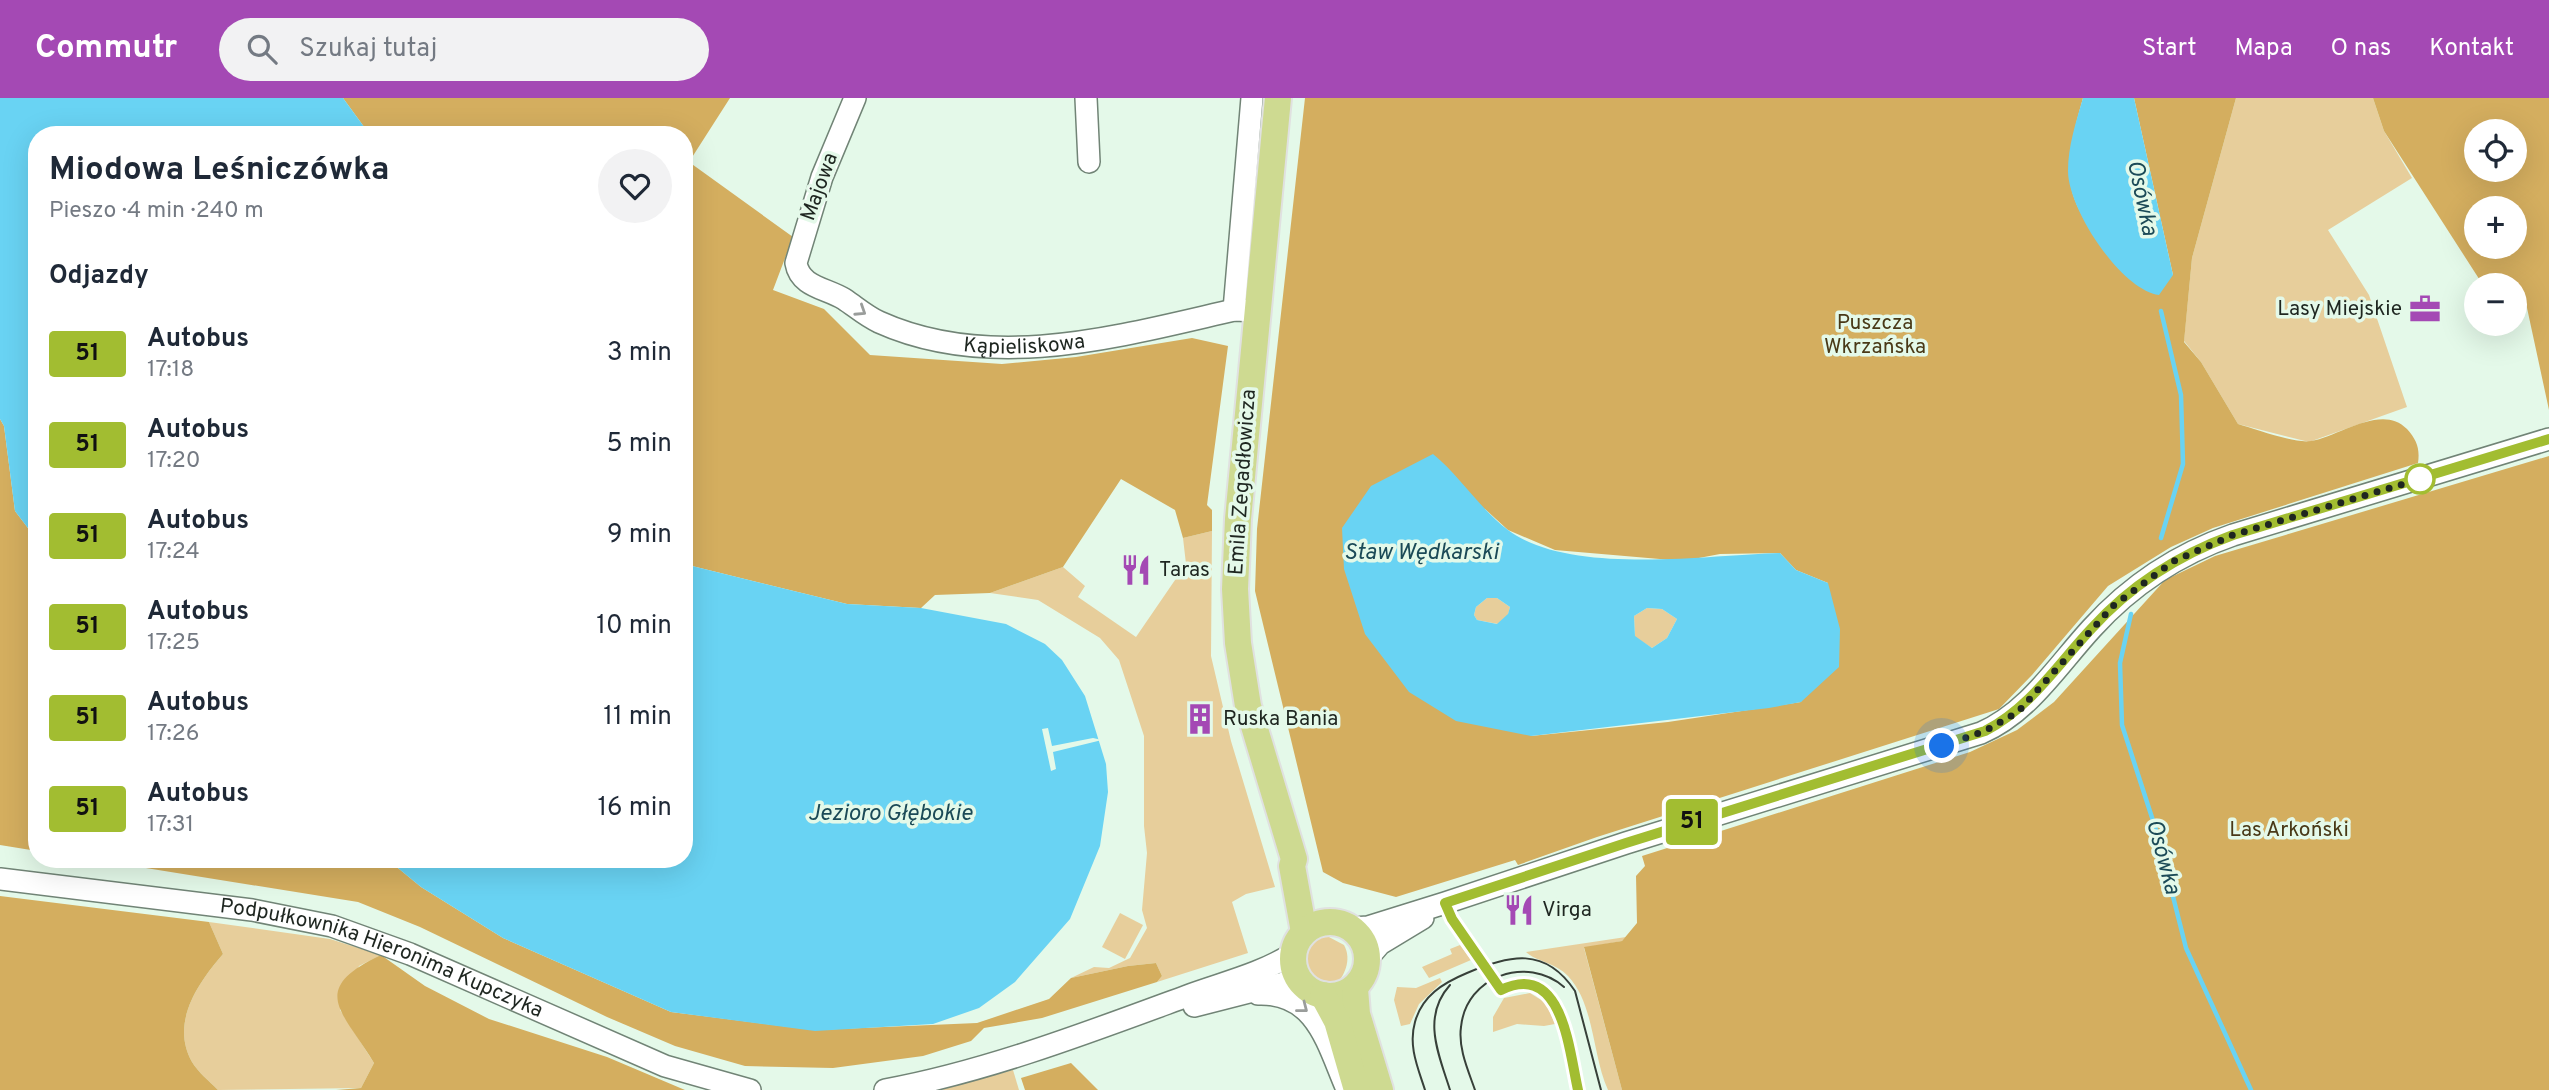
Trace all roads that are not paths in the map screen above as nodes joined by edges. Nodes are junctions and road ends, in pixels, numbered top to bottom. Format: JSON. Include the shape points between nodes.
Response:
{"nodes":[{"id":1,"x":855,"y":98,"type":"edge"},
{"id":2,"x":1086,"y":98,"type":"edge"},
{"id":3,"x":1252,"y":98,"type":"edge"},
{"id":4,"x":1278,"y":98,"type":"edge"},
{"id":5,"x":1088,"y":162,"type":"dead end"},
{"id":6,"x":802,"y":278,"type":"joint"},
{"id":7,"x":1246,"y":310,"type":"junction"},
{"id":8,"x":2549,"y":439,"type":"edge"},
{"id":9,"x":1294,"y":859,"type":"junction"},
{"id":10,"x":0,"y":879,"type":"edge"},
{"id":11,"x":1445,"y":903,"type":"junction"},
{"id":12,"x":1347,"y":925,"type":"junction"},
{"id":13,"x":1298,"y":943,"type":"junction"},
{"id":14,"x":1367,"y":959,"type":"junction"},
{"id":15,"x":1300,"y":979,"type":"junction"},
{"id":16,"x":1355,"y":989,"type":"junction"},
{"id":17,"x":1239,"y":995,"type":"junction"},
{"id":18,"x":1322,"y":995,"type":"junction"},
{"id":19,"x":1104,"y":1027,"type":"junction"},
{"id":20,"x":750,"y":1090,"type":"edge"},
{"id":21,"x":885,"y":1090,"type":"edge"},
{"id":22,"x":1348,"y":1090,"type":"edge"},
{"id":23,"x":1357,"y":1090,"type":"edge"},
{"id":24,"x":1380,"y":1090,"type":"edge"}],
"edges":[{"from":1,"to":6,"type":"street","name":"Majowa","via":[[822,177],[797,256]]},
{"from":2,"to":5,"type":"street"},
{"from":3,"to":7,"type":"street"},
{"from":4,"to":7,"type":"main road","name":"Emila Zegadłowicza"},
{"from":6,"to":7,"type":"street","name":"Kąpieliskowa","one_way":true,"via":[[878,322],[926,337],[1003,347],[1052,347]]},
{"from":7,"to":9,"type":"main road","name":"Emila Zegadłowicza","via":[[1237,624],[1254,733]]},
{"from":8,"to":11,"type":"street","via":[[2233,535],[2184,555],[2119,601],[2024,705],[1985,731]]},
{"from":9,"to":12,"type":"main road","name":"Emila Zegadłowicza","via":[[1322,907]]},
{"from":9,"to":13,"type":"main road","name":"Emila Zegadłowicza"},
{"from":10,"to":20,"type":"street","name":"Podpułkownika Hieronima Kupczyka","via":[[252,910],[332,926],[410,954],[665,1066]]},
{"from":11,"to":12,"type":"street","via":[[1368,927]]},
{"from":11,"to":14,"type":"street","via":[[1380,944]]},
{"from":12,"to":13,"type":"main road","via":[[1321,924]]},
{"from":12,"to":14,"type":"main road","via":[[1362,941]]},
{"from":13,"to":15,"type":"main road"},
{"from":13,"to":19,"type":"street","via":[[1261,970]]},
{"from":14,"to":16,"type":"main road"},
{"from":15,"to":17,"type":"street"},
{"from":15,"to":18,"type":"main road"},
{"from":16,"to":18,"type":"main road","via":[[1342,996]]},
{"from":16,"to":24,"type":"main road","via":[[1357,1014]]},
{"from":17,"to":19,"type":"street"},
{"from":17,"to":22,"type":"street","one_way":true,"via":[[1279,995],[1307,1010]]},
{"from":18,"to":23,"type":"main road","via":[[1334,1011]]},
{"from":19,"to":21,"type":"street"}]}
